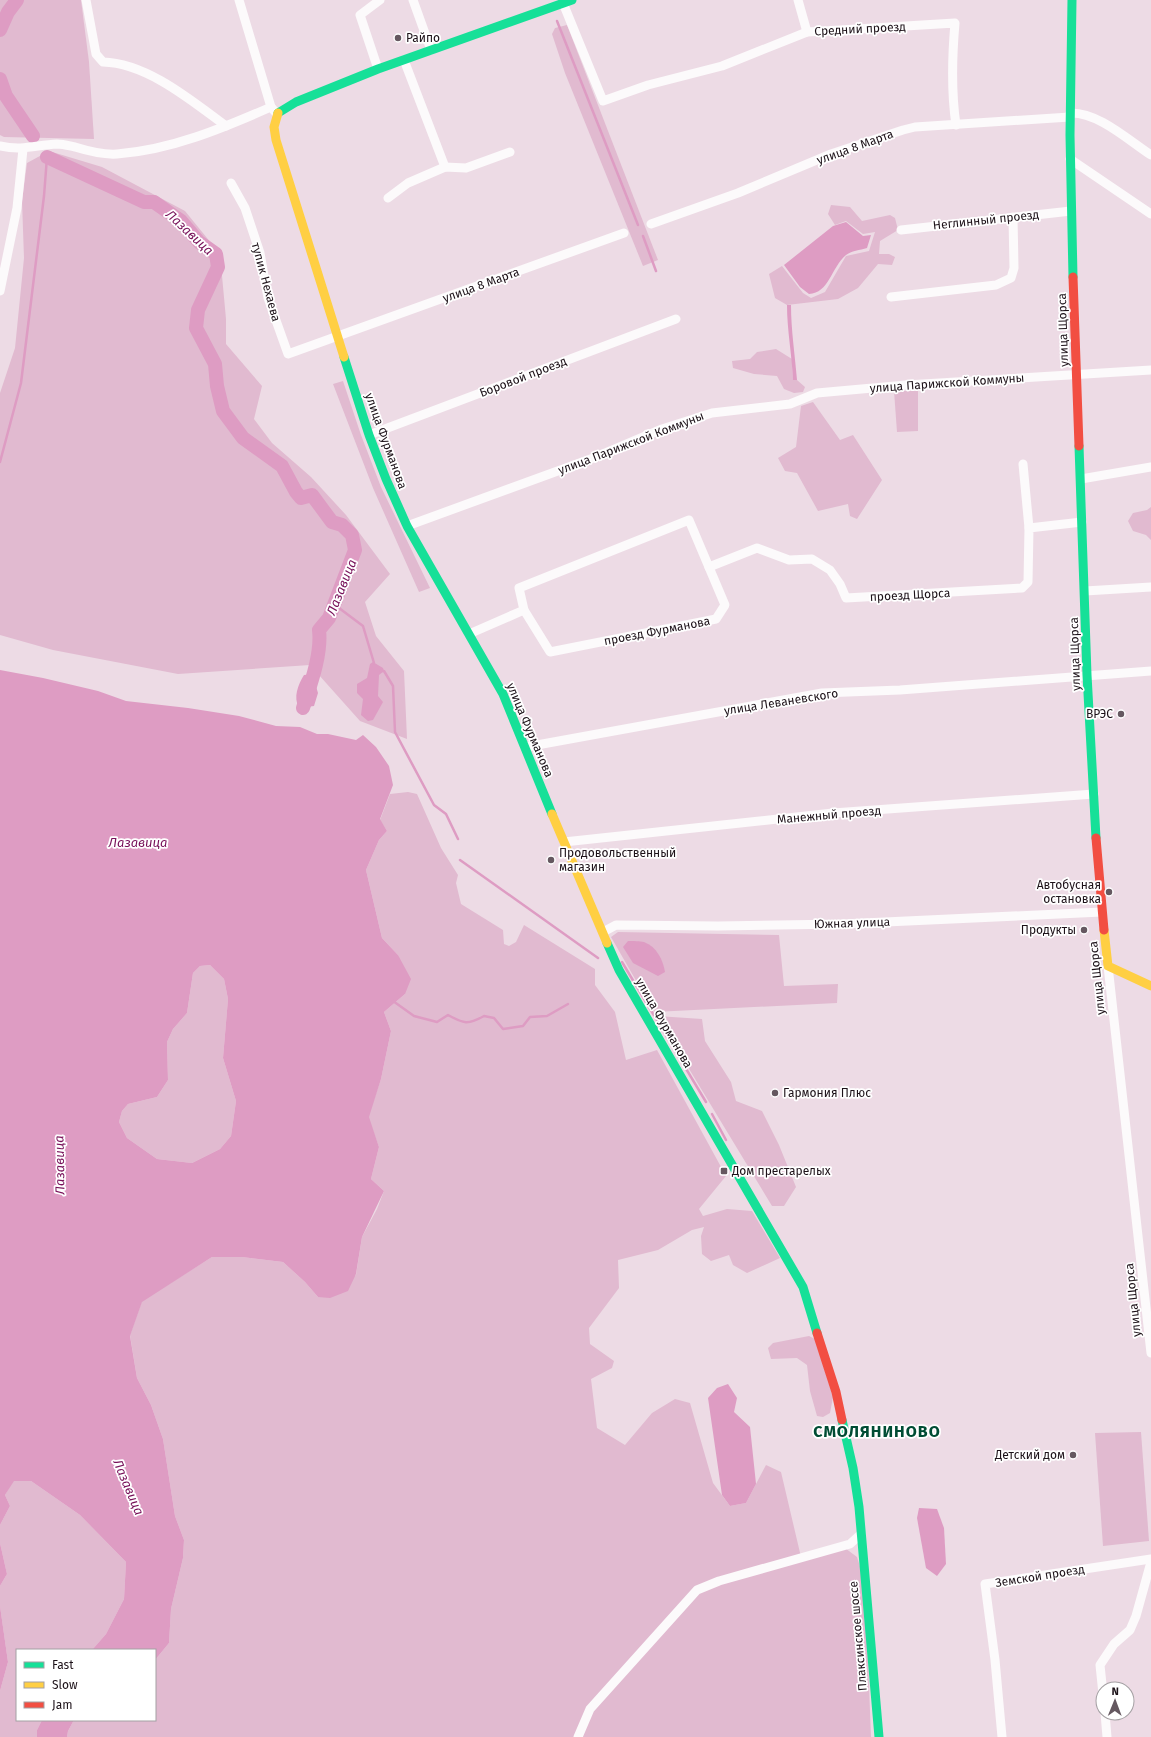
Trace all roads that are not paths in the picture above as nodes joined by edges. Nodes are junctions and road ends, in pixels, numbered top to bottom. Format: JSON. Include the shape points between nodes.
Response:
{"nodes":[{"id":1,"x":86,"y":0,"type":"edge"},
{"id":2,"x":239,"y":0,"type":"edge"},
{"id":3,"x":380,"y":0,"type":"edge"},
{"id":4,"x":413,"y":0,"type":"edge"},
{"id":5,"x":572,"y":0,"type":"edge"},
{"id":6,"x":798,"y":0,"type":"edge"},
{"id":7,"x":1072,"y":0,"type":"edge"},
{"id":8,"x":563,"y":3,"type":"junction"},
{"id":9,"x":548,"y":4,"type":"edge"},
{"id":10,"x":807,"y":32,"type":"junction"},
{"id":11,"x":431,"y":50,"type":"junction"},
{"id":12,"x":404,"y":60,"type":"junction"},
{"id":13,"x":378,"y":69,"type":"junction"},
{"id":14,"x":274,"y":111,"type":"junction"},
{"id":15,"x":1070,"y":115,"type":"junction"},
{"id":16,"x":956,"y":125,"type":"junction"},
{"id":17,"x":226,"y":126,"type":"junction"},
{"id":18,"x":0,"y":146,"type":"edge"},
{"id":19,"x":23,"y":149,"type":"junction"},
{"id":20,"x":510,"y":152,"type":"dead end"},
{"id":21,"x":1151,"y":155,"type":"edge"},
{"id":22,"x":1070,"y":159,"type":"junction"},
{"id":23,"x":445,"y":167,"type":"junction"},
{"id":24,"x":231,"y":183,"type":"dead end"},
{"id":25,"x":388,"y":198,"type":"dead end"},
{"id":26,"x":1071,"y":211,"type":"junction"},
{"id":27,"x":1151,"y":214,"type":"edge"},
{"id":28,"x":1013,"y":217,"type":"junction"},
{"id":29,"x":651,"y":224,"type":"dead end"},
{"id":30,"x":901,"y":230,"type":"dead end"},
{"id":31,"x":624,"y":234,"type":"dead end"},
{"id":32,"x":0,"y":291,"type":"edge"},
{"id":33,"x":891,"y":296,"type":"dead end"},
{"id":34,"x":676,"y":319,"type":"dead end"},
{"id":35,"x":339,"y":337,"type":"junction"},
{"id":36,"x":1151,"y":370,"type":"edge"},
{"id":37,"x":1077,"y":374,"type":"junction"},
{"id":38,"x":369,"y":435,"type":"junction"},
{"id":39,"x":1023,"y":464,"type":"dead end"},
{"id":40,"x":1151,"y":467,"type":"edge"},
{"id":41,"x":1081,"y":479,"type":"junction"},
{"id":42,"x":1082,"y":522,"type":"junction"},
{"id":43,"x":407,"y":526,"type":"junction"},
{"id":44,"x":1029,"y":528,"type":"junction"},
{"id":45,"x":709,"y":567,"type":"junction"},
{"id":46,"x":1151,"y":587,"type":"edge"},
{"id":47,"x":1085,"y":591,"type":"junction"},
{"id":48,"x":524,"y":610,"type":"junction"},
{"id":49,"x":469,"y":634,"type":"junction"},
{"id":50,"x":1151,"y":671,"type":"edge"},
{"id":51,"x":1087,"y":676,"type":"junction"},
{"id":52,"x":526,"y":747,"type":"junction"},
{"id":53,"x":1094,"y":794,"type":"junction"},
{"id":54,"x":564,"y":842,"type":"junction"},
{"id":55,"x":1102,"y":912,"type":"junction"},
{"id":56,"x":603,"y":932,"type":"junction"},
{"id":57,"x":1108,"y":966,"type":"junction"},
{"id":58,"x":1151,"y":986,"type":"edge"},
{"id":59,"x":1151,"y":1353,"type":"edge"},
{"id":60,"x":861,"y":1534,"type":"junction"},
{"id":61,"x":1151,"y":1561,"type":"edge"},
{"id":62,"x":1102,"y":1681,"type":"edge"},
{"id":63,"x":1106,"y":1721,"type":"edge"},
{"id":64,"x":578,"y":1737,"type":"edge"},
{"id":65,"x":879,"y":1737,"type":"edge"},
{"id":66,"x":1002,"y":1737,"type":"edge"},
{"id":67,"x":1107,"y":1737,"type":"edge"}],
"edges":[{"from":1,"to":17,"type":"street","via":[[96,54],[104,62],[122,64],[150,76],[183,95]]},
{"from":2,"to":14,"type":"street","name":"улица Фурманова"},
{"from":3,"to":13,"type":"street","via":[[360,15]]},
{"from":4,"to":11,"type":"street"},
{"from":5,"to":8,"type":"main road"},
{"from":6,"to":10,"type":"street"},
{"from":7,"to":15,"type":"main road","name":"улица Щорса"},
{"from":8,"to":9,"type":"main road"},
{"from":8,"to":10,"type":"street","name":"Средний проезд","via":[[603,101],[648,84],[722,66]]},
{"from":9,"to":11,"type":"main road"},
{"from":10,"to":16,"type":"street","name":"Средний проезд","via":[[955,23],[952,56]]},
{"from":11,"to":12,"type":"main road"},
{"from":12,"to":13,"type":"main road"},
{"from":12,"to":23,"type":"street"},
{"from":13,"to":14,"type":"main road"},
{"from":14,"to":17,"type":"street"},
{"from":14,"to":35,"type":"main road","name":"улица Фурманова","via":[[276,140]]},
{"from":15,"to":16,"type":"street","name":"улица 8 Марта"},
{"from":15,"to":21,"type":"street","name":"улица 8 Марта","via":[[1081,112],[1094,118]]},
{"from":15,"to":22,"type":"main road","name":"улица Щорса"},
{"from":16,"to":29,"type":"street","name":"улица 8 Марта","via":[[915,127],[894,133],[831,154],[738,193]]},
{"from":17,"to":19,"type":"street","via":[[145,150],[116,154],[59,144]]},
{"from":18,"to":19,"type":"street"},
{"from":19,"to":32,"type":"street","via":[[17,208]]},
{"from":20,"to":23,"type":"street","via":[[466,168]]},
{"from":22,"to":26,"type":"main road","name":"улица Щорса"},
{"from":22,"to":27,"type":"street"},
{"from":23,"to":25,"type":"street","via":[[408,183]]},
{"from":24,"to":35,"type":"street","name":"тупик Нехаева","via":[[245,208],[253,231],[260,253],[268,298],[288,354]]},
{"from":26,"to":28,"type":"street","name":"Неглинный проезд"},
{"from":26,"to":37,"type":"main road","name":"улица Щорса"},
{"from":28,"to":30,"type":"street","name":"Неглинный проезд"},
{"from":28,"to":33,"type":"street","via":[[1014,268],[1011,278],[996,285]]},
{"from":31,"to":35,"type":"street","name":"улица 8 Марта"},
{"from":34,"to":38,"type":"street","name":"Боровой проезд"},
{"from":35,"to":38,"type":"main road","name":"улица Фурманова"},
{"from":36,"to":37,"type":"street","name":"улица Парижской Коммуны"},
{"from":37,"to":41,"type":"main road","name":"улица Щорса"},
{"from":37,"to":43,"type":"street","name":"улица Парижской Коммуны","via":[[817,393],[790,404],[712,413],[662,429],[596,457]]},
{"from":38,"to":43,"type":"main road","name":"улица Фурманова"},
{"from":39,"to":44,"type":"street","name":"проезд Щорса"},
{"from":40,"to":41,"type":"street"},
{"from":41,"to":42,"type":"main road","name":"улица Щорса"},
{"from":42,"to":44,"type":"street"},
{"from":42,"to":47,"type":"main road","name":"улица Щорса"},
{"from":43,"to":49,"type":"main road","name":"улица Фурманова"},
{"from":44,"to":45,"type":"street","name":"проезд Щорса","via":[[1028,582],[1022,588],[846,598],[830,570],[812,559],[789,560],[757,548]]},
{"from":45,"to":48,"type":"street","name":"проезд Фурманова","via":[[689,520],[519,588]]},
{"from":45,"to":48,"type":"street","name":"проезд Фурманова","via":[[724,605],[716,620],[550,652]]},
{"from":46,"to":47,"type":"street"},
{"from":47,"to":51,"type":"main road","name":"улица Щорса"},
{"from":48,"to":49,"type":"street"},
{"from":49,"to":52,"type":"main road","name":"улица Фурманова","via":[[503,694]]},
{"from":50,"to":51,"type":"street","name":"улица Леваневского"},
{"from":51,"to":52,"type":"street","name":"улица Леваневского","via":[[822,693]]},
{"from":51,"to":53,"type":"main road","name":"улица Щорса"},
{"from":52,"to":54,"type":"main road","name":"улица Фурманова"},
{"from":53,"to":54,"type":"street","name":"Манежный проезд","via":[[833,813]]},
{"from":53,"to":55,"type":"main road","name":"улица Щорса"},
{"from":54,"to":56,"type":"main road","name":"улица Фурманова"},
{"from":55,"to":56,"type":"street","name":"Южная улица","via":[[842,924],[616,925]]},
{"from":55,"to":57,"type":"main road","name":"улица Щорса"},
{"from":56,"to":60,"type":"main road","name":"улица Фурманова","via":[[619,970],[803,1287],[836,1392],[853,1468]]},
{"from":57,"to":58,"type":"main road"},
{"from":57,"to":59,"type":"street","name":"улица Щорса"},
{"from":60,"to":64,"type":"street","via":[[850,1544],[719,1581],[697,1590],[590,1708]]},
{"from":60,"to":65,"type":"main road","name":"Плаксинское шоссе"},
{"from":61,"to":62,"type":"street","via":[[1130,1630],[1114,1644],[1100,1665]]},
{"from":61,"to":66,"type":"street","name":"Земской проезд","via":[[985,1584]]},
{"from":63,"to":67,"type":"street"}]}
